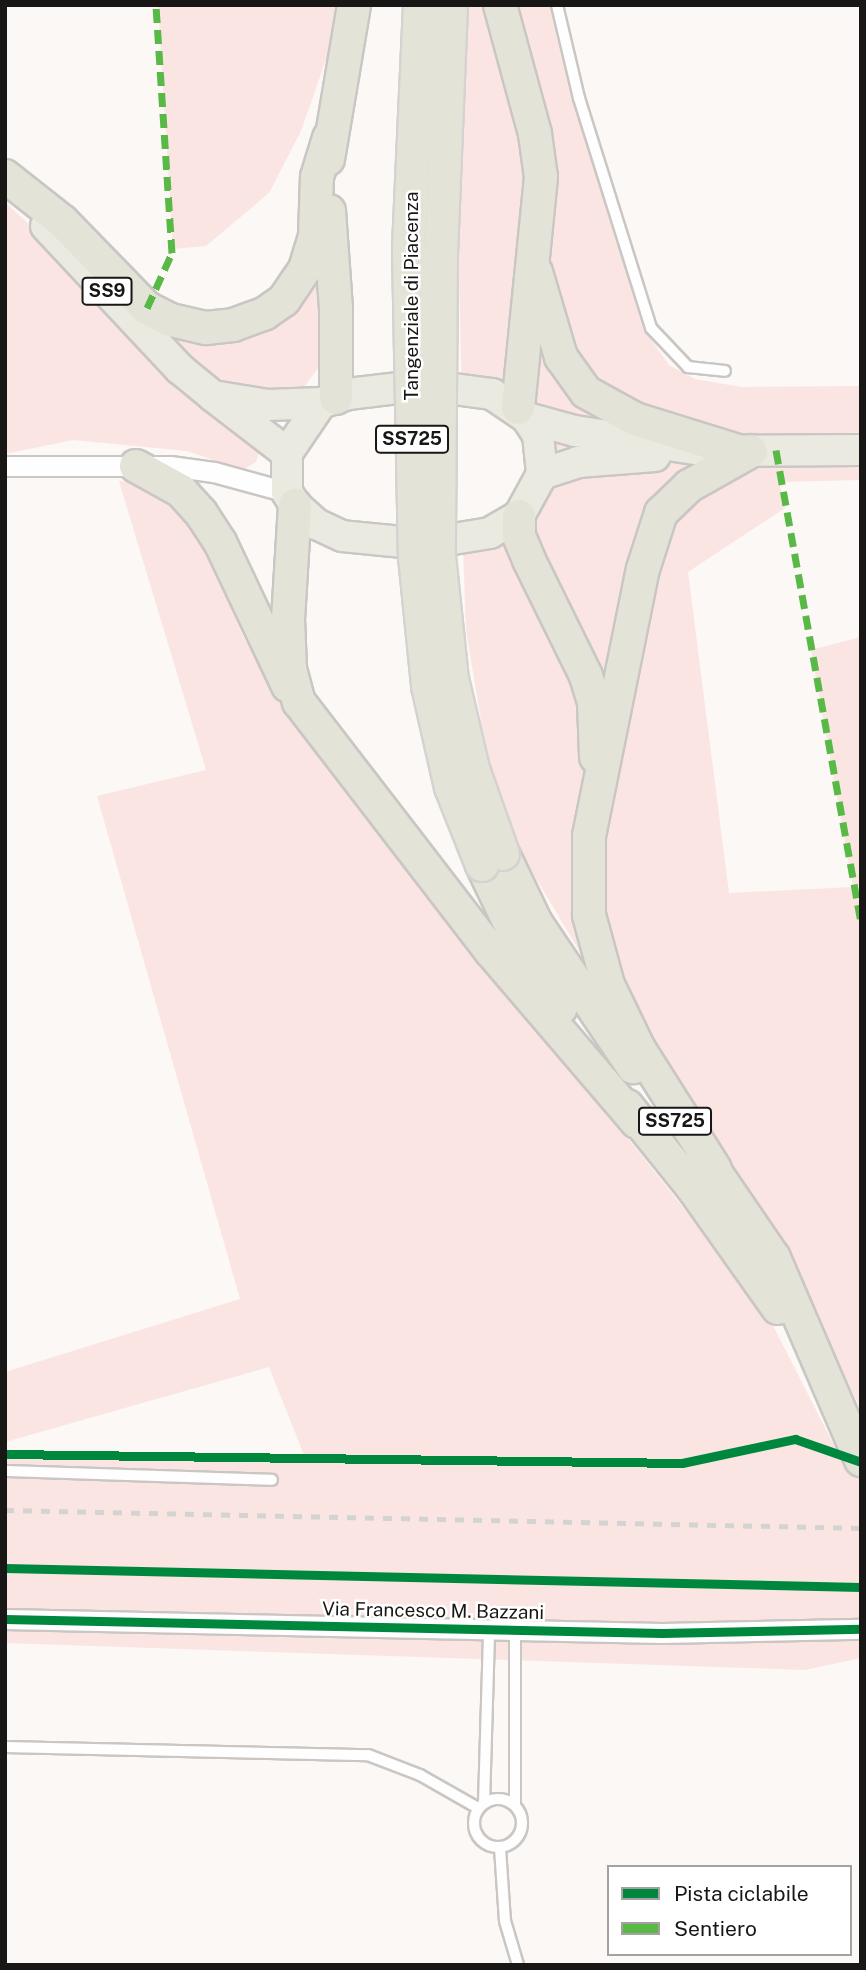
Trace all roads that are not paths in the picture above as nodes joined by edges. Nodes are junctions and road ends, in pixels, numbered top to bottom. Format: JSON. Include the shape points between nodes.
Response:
{"nodes":[{"id":1,"x":354,"y":5,"type":"edge"},
{"id":2,"x":420,"y":5,"type":"edge"},
{"id":3,"x":451,"y":5,"type":"edge"},
{"id":4,"x":499,"y":5,"type":"edge"},
{"id":5,"x":557,"y":5,"type":"edge"},
{"id":6,"x":329,"y":138,"type":"junction"},
{"id":7,"x":5,"y":176,"type":"edge"},
{"id":8,"x":5,"y":182,"type":"edge"},
{"id":9,"x":533,"y":261,"type":"junction"},
{"id":10,"x":725,"y":371,"type":"dead end"},
{"id":11,"x":213,"y":396,"type":"junction"},
{"id":12,"x":329,"y":401,"type":"junction"},
{"id":13,"x":522,"y":413,"type":"junction"},
{"id":14,"x":861,"y":450,"type":"edge"},
{"id":15,"x":745,"y":451,"type":"junction"},
{"id":16,"x":706,"y":452,"type":"junction"},
{"id":17,"x":287,"y":453,"type":"junction"},
{"id":18,"x":5,"y":466,"type":"edge"},
{"id":19,"x":136,"y":466,"type":"junction"},
{"id":20,"x":542,"y":474,"type":"junction"},
{"id":21,"x":291,"y":498,"type":"junction"},
{"id":22,"x":519,"y":516,"type":"junction"},
{"id":23,"x":299,"y":702,"type":"junction"},
{"id":24,"x":598,"y":790,"type":"junction"},
{"id":25,"x":492,"y":859,"type":"junction"},
{"id":26,"x":637,"y":1122,"type":"junction"},
{"id":27,"x":715,"y":1169,"type":"junction"},
{"id":28,"x":832,"y":1396,"type":"junction"},
{"id":29,"x":855,"y":1446,"type":"edge"},
{"id":30,"x":5,"y":1471,"type":"edge"},
{"id":31,"x":272,"y":1480,"type":"dead end"},
{"id":32,"x":5,"y":1619,"type":"edge"},
{"id":33,"x":861,"y":1629,"type":"edge"},
{"id":34,"x":489,"y":1630,"type":"junction"},
{"id":35,"x":515,"y":1631,"type":"junction"},
{"id":36,"x":5,"y":1747,"type":"edge"},
{"id":37,"x":515,"y":1805,"type":"junction"},
{"id":38,"x":481,"y":1806,"type":"junction"},
{"id":39,"x":500,"y":1848,"type":"junction"},
{"id":40,"x":518,"y":1965,"type":"edge"}],
"edges":[{"from":1,"to":6,"type":"highway"},
{"from":2,"to":25,"type":"highway","name":"Tangenziale di Piacenza","number":"SS725","bridge":true,"via":[[409,249],[415,557],[428,686],[451,787]]},
{"from":3,"to":25,"type":"highway","name":"Tangenziale di Piacenza","number":"SS725","bridge":true,"via":[[441,251],[439,556],[452,679]]},
{"from":4,"to":9,"type":"highway","via":[[540,166]]},
{"from":5,"to":10,"type":"lane","via":[[579,98],[651,328],[688,367]]},
{"from":6,"to":7,"type":"highway","via":[[317,177],[316,236],[305,269],[284,300],[264,314],[233,325],[206,328],[171,320],[147,308],[62,221]]},
{"from":6,"to":12,"type":"highway","via":[[327,190],[336,309]]},
{"from":8,"to":11,"type":"main road","number":"SS9","via":[[180,369]]},
{"from":9,"to":13,"type":"highway"},
{"from":9,"to":15,"type":"highway","via":[[561,357],[586,392],[635,419]]},
{"from":11,"to":12,"type":"main road","via":[[268,405]]},
{"from":11,"to":17,"type":"main road"},
{"from":12,"to":13,"type":"main road","via":[[424,385],[492,394]]},
{"from":12,"to":17,"type":"main road"},
{"from":13,"to":16,"type":"main road","via":[[575,431]]},
{"from":13,"to":20,"type":"main road","via":[[538,435]]},
{"from":14,"to":15,"type":"main road"},
{"from":15,"to":16,"type":"main road"},
{"from":15,"to":24,"type":"highway","via":[[688,486],[661,513],[643,569],[615,726]]},
{"from":16,"to":20,"type":"main road","via":[[578,462]]},
{"from":17,"to":21,"type":"main road"},
{"from":18,"to":19,"type":"street"},
{"from":19,"to":21,"type":"street","via":[[214,472]]},
{"from":19,"to":23,"type":"highway","via":[[181,491],[201,513]]},
{"from":20,"to":22,"type":"main road"},
{"from":21,"to":22,"type":"main road","via":[[316,524],[342,536],[423,544],[490,533]]},
{"from":21,"to":23,"type":"highway","via":[[288,618],[290,669]]},
{"from":22,"to":24,"type":"highway","via":[[519,536],[594,702]]},
{"from":23,"to":26,"type":"highway","via":[[490,950]]},
{"from":24,"to":27,"type":"highway","via":[[589,836],[589,915],[608,985],[639,1049]]},
{"from":25,"to":26,"type":"highway","name":"Tangenziale di Piacenza","number":"SS725","via":[[519,943]]},
{"from":25,"to":27,"type":"highway","name":"Tangenziale di Piacenza","number":"SS725","via":[[598,1022]]},
{"from":26,"to":28,"type":"highway","name":"Tangenziale di Piacenza","number":"SS725","via":[[754,1270]]},
{"from":27,"to":28,"type":"highway","name":"Tangenziale di Piacenza","number":"SS725","via":[[774,1258]]},
{"from":28,"to":29,"type":"highway","name":"Tangenziale di Piacenza"},
{"from":30,"to":31,"type":"lane"},
{"from":32,"to":34,"type":"street","name":"Via Francesco M. Bazzani"},
{"from":33,"to":35,"type":"street","name":"Via Francesco M. Bazzani"},
{"from":34,"to":35,"type":"street","name":"Via Francesco M. Bazzani"},
{"from":34,"to":38,"type":"lane"},
{"from":35,"to":37,"type":"lane"},
{"from":36,"to":38,"type":"lane","via":[[368,1755]]},
{"from":37,"to":38,"type":"lane","via":[[500,1799]]},
{"from":37,"to":39,"type":"lane","via":[[522,1828],[514,1842]]},
{"from":38,"to":39,"type":"lane","via":[[473,1823],[478,1838]]},
{"from":39,"to":40,"type":"lane","via":[[505,1921]]}]}
